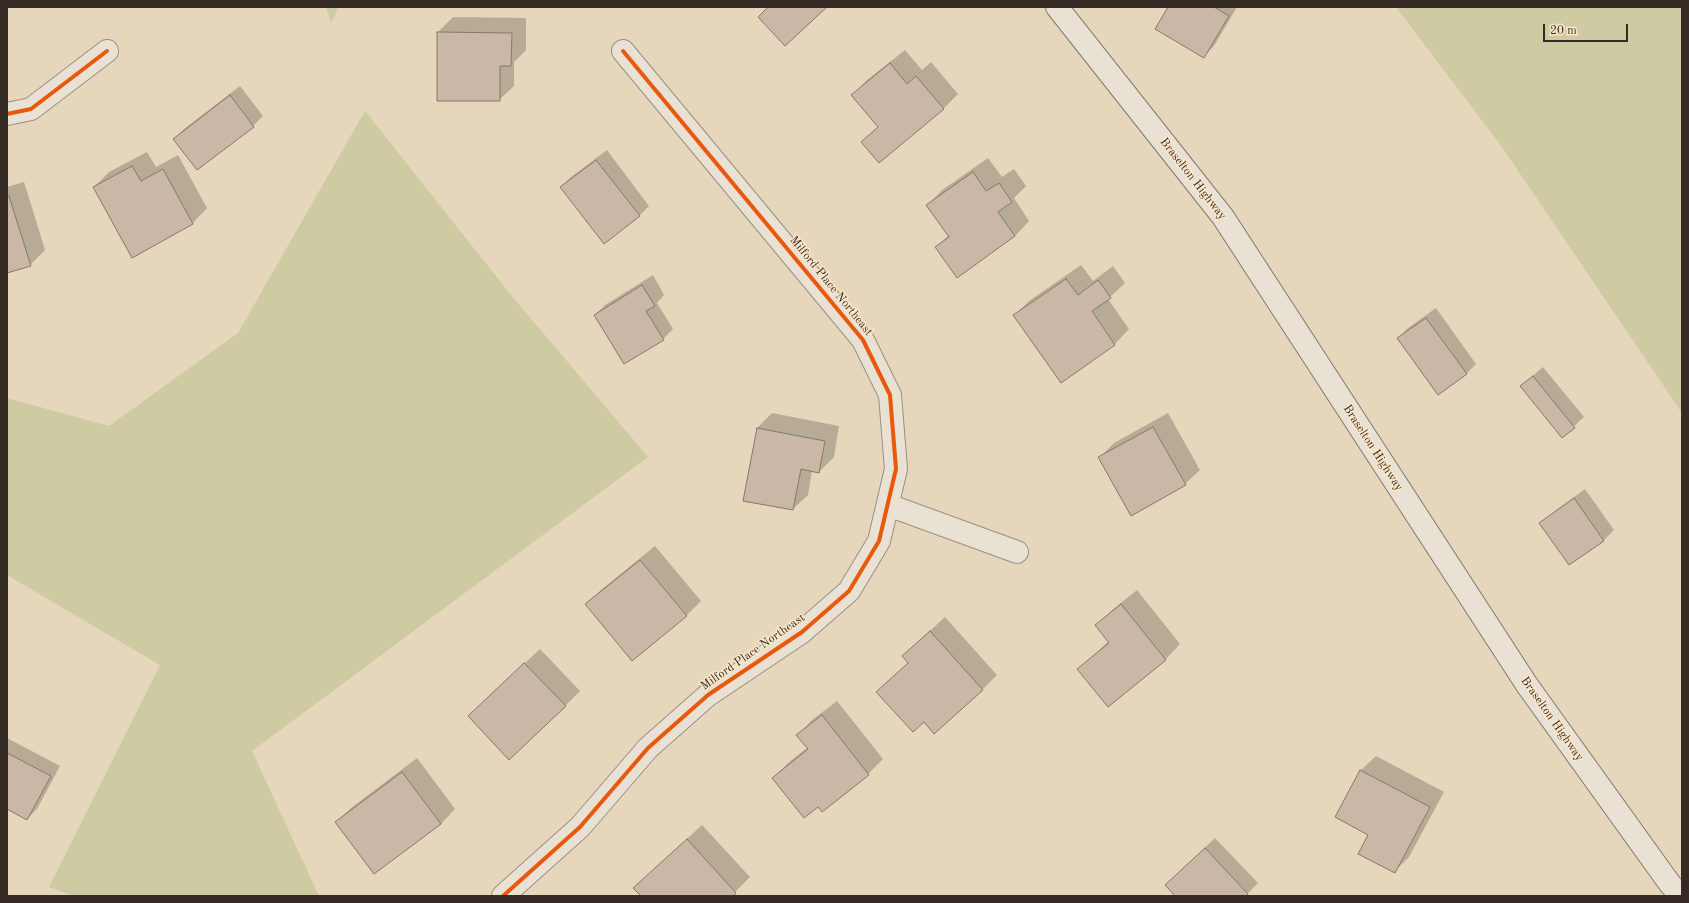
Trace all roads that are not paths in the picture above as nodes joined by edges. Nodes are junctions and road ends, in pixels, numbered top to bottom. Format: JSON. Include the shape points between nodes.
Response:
{"nodes":[{"id":1,"x":1057,"y":7,"type":"edge"},
{"id":2,"x":107,"y":51,"type":"dead end"},
{"id":3,"x":623,"y":51,"type":"dead end"},
{"id":4,"x":7,"y":114,"type":"edge"},
{"id":5,"x":888,"y":505,"type":"junction"},
{"id":6,"x":1018,"y":552,"type":"dead end"},
{"id":7,"x":503,"y":896,"type":"edge"},
{"id":8,"x":1681,"y":896,"type":"edge"}],
"edges":[{"from":1,"to":8,"type":"street","name":"Braselton Highway","via":[[1223,217],[1527,685]]},
{"from":2,"to":4,"type":"street","via":[[31,109]]},
{"from":3,"to":5,"type":"street","name":"Milford Place Northeast","via":[[863,340],[890,394],[896,469]]},
{"from":5,"to":6,"type":"street"},
{"from":5,"to":7,"type":"street","name":"Milford Place Northeast","via":[[879,541],[849,591],[802,632],[708,695],[648,748],[580,827]]}]}
